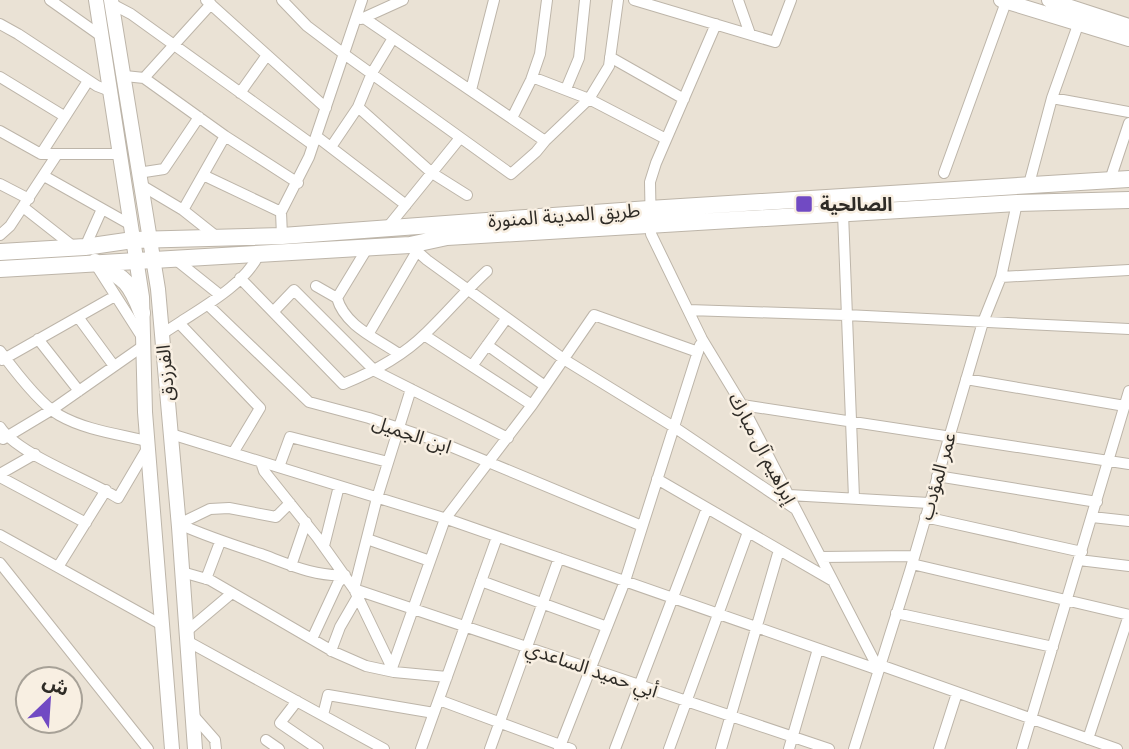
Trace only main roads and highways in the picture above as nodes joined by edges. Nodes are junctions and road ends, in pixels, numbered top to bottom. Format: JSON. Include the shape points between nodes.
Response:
{"nodes":[{"id":1,"x":96,"y":0,"type":"edge"},
{"id":2,"x":1049,"y":0,"type":"edge"},
{"id":3,"x":1004,"y":1,"type":"edge"},
{"id":4,"x":112,"y":2,"type":"edge"},
{"id":5,"x":1082,"y":12,"type":"edge"},
{"id":6,"x":1129,"y":26,"type":"edge"},
{"id":7,"x":1129,"y":39,"type":"edge"},
{"id":8,"x":1129,"y":179,"type":"edge"},
{"id":9,"x":1129,"y":200,"type":"edge"},
{"id":10,"x":649,"y":217,"type":"junction"},
{"id":11,"x":138,"y":235,"type":"junction"},
{"id":12,"x":0,"y":252,"type":"edge"},
{"id":13,"x":135,"y":261,"type":"junction"},
{"id":14,"x":153,"y":261,"type":"junction"},
{"id":15,"x":95,"y":262,"type":"junction"},
{"id":16,"x":4,"y":272,"type":"edge"},
{"id":17,"x":142,"y":313,"type":"junction"},
{"id":18,"x":172,"y":749,"type":"edge"},
{"id":19,"x":195,"y":749,"type":"edge"}],
"edges":[{"from":1,"to":11,"type":"main road","name":"الفرزدق"},
{"from":2,"to":5,"type":"main road"},
{"from":3,"to":5,"type":"main road"},
{"from":4,"to":11,"type":"main road","name":"الفرزدق","via":[[140,179]]},
{"from":5,"to":6,"type":"main road"},
{"from":5,"to":7,"type":"main road","via":[[1097,30]]},
{"from":8,"to":10,"type":"main road","name":"طريق المدينة المنورة"},
{"from":9,"to":10,"type":"main road","name":"طريق المدينة المنورة"},
{"from":10,"to":11,"type":"main road","name":"طريق المدينة المنورة","via":[[282,236]]},
{"from":10,"to":14,"type":"main road","name":"طريق المدينة المنورة","via":[[447,237],[413,248]]},
{"from":11,"to":12,"type":"main road","name":"طريق المدينة المنورة","via":[[79,247]]},
{"from":11,"to":13,"type":"main road","name":"الفرزدق"},
{"from":11,"to":14,"type":"main road","name":"الفرزدق"},
{"from":13,"to":14,"type":"main road","name":"طريق المدينة المنورة"},
{"from":13,"to":15,"type":"main road","name":"طريق المدينة المنورة"},
{"from":13,"to":17,"type":"main road","name":"الفرزدق"},
{"from":14,"to":19,"type":"main road","name":"الفرزدق"},
{"from":15,"to":16,"type":"main road","name":"طريق المدينة المنورة"},
{"from":15,"to":17,"type":"main road","via":[[128,283]]},
{"from":17,"to":18,"type":"main road","name":"الفرزدق"}]}
